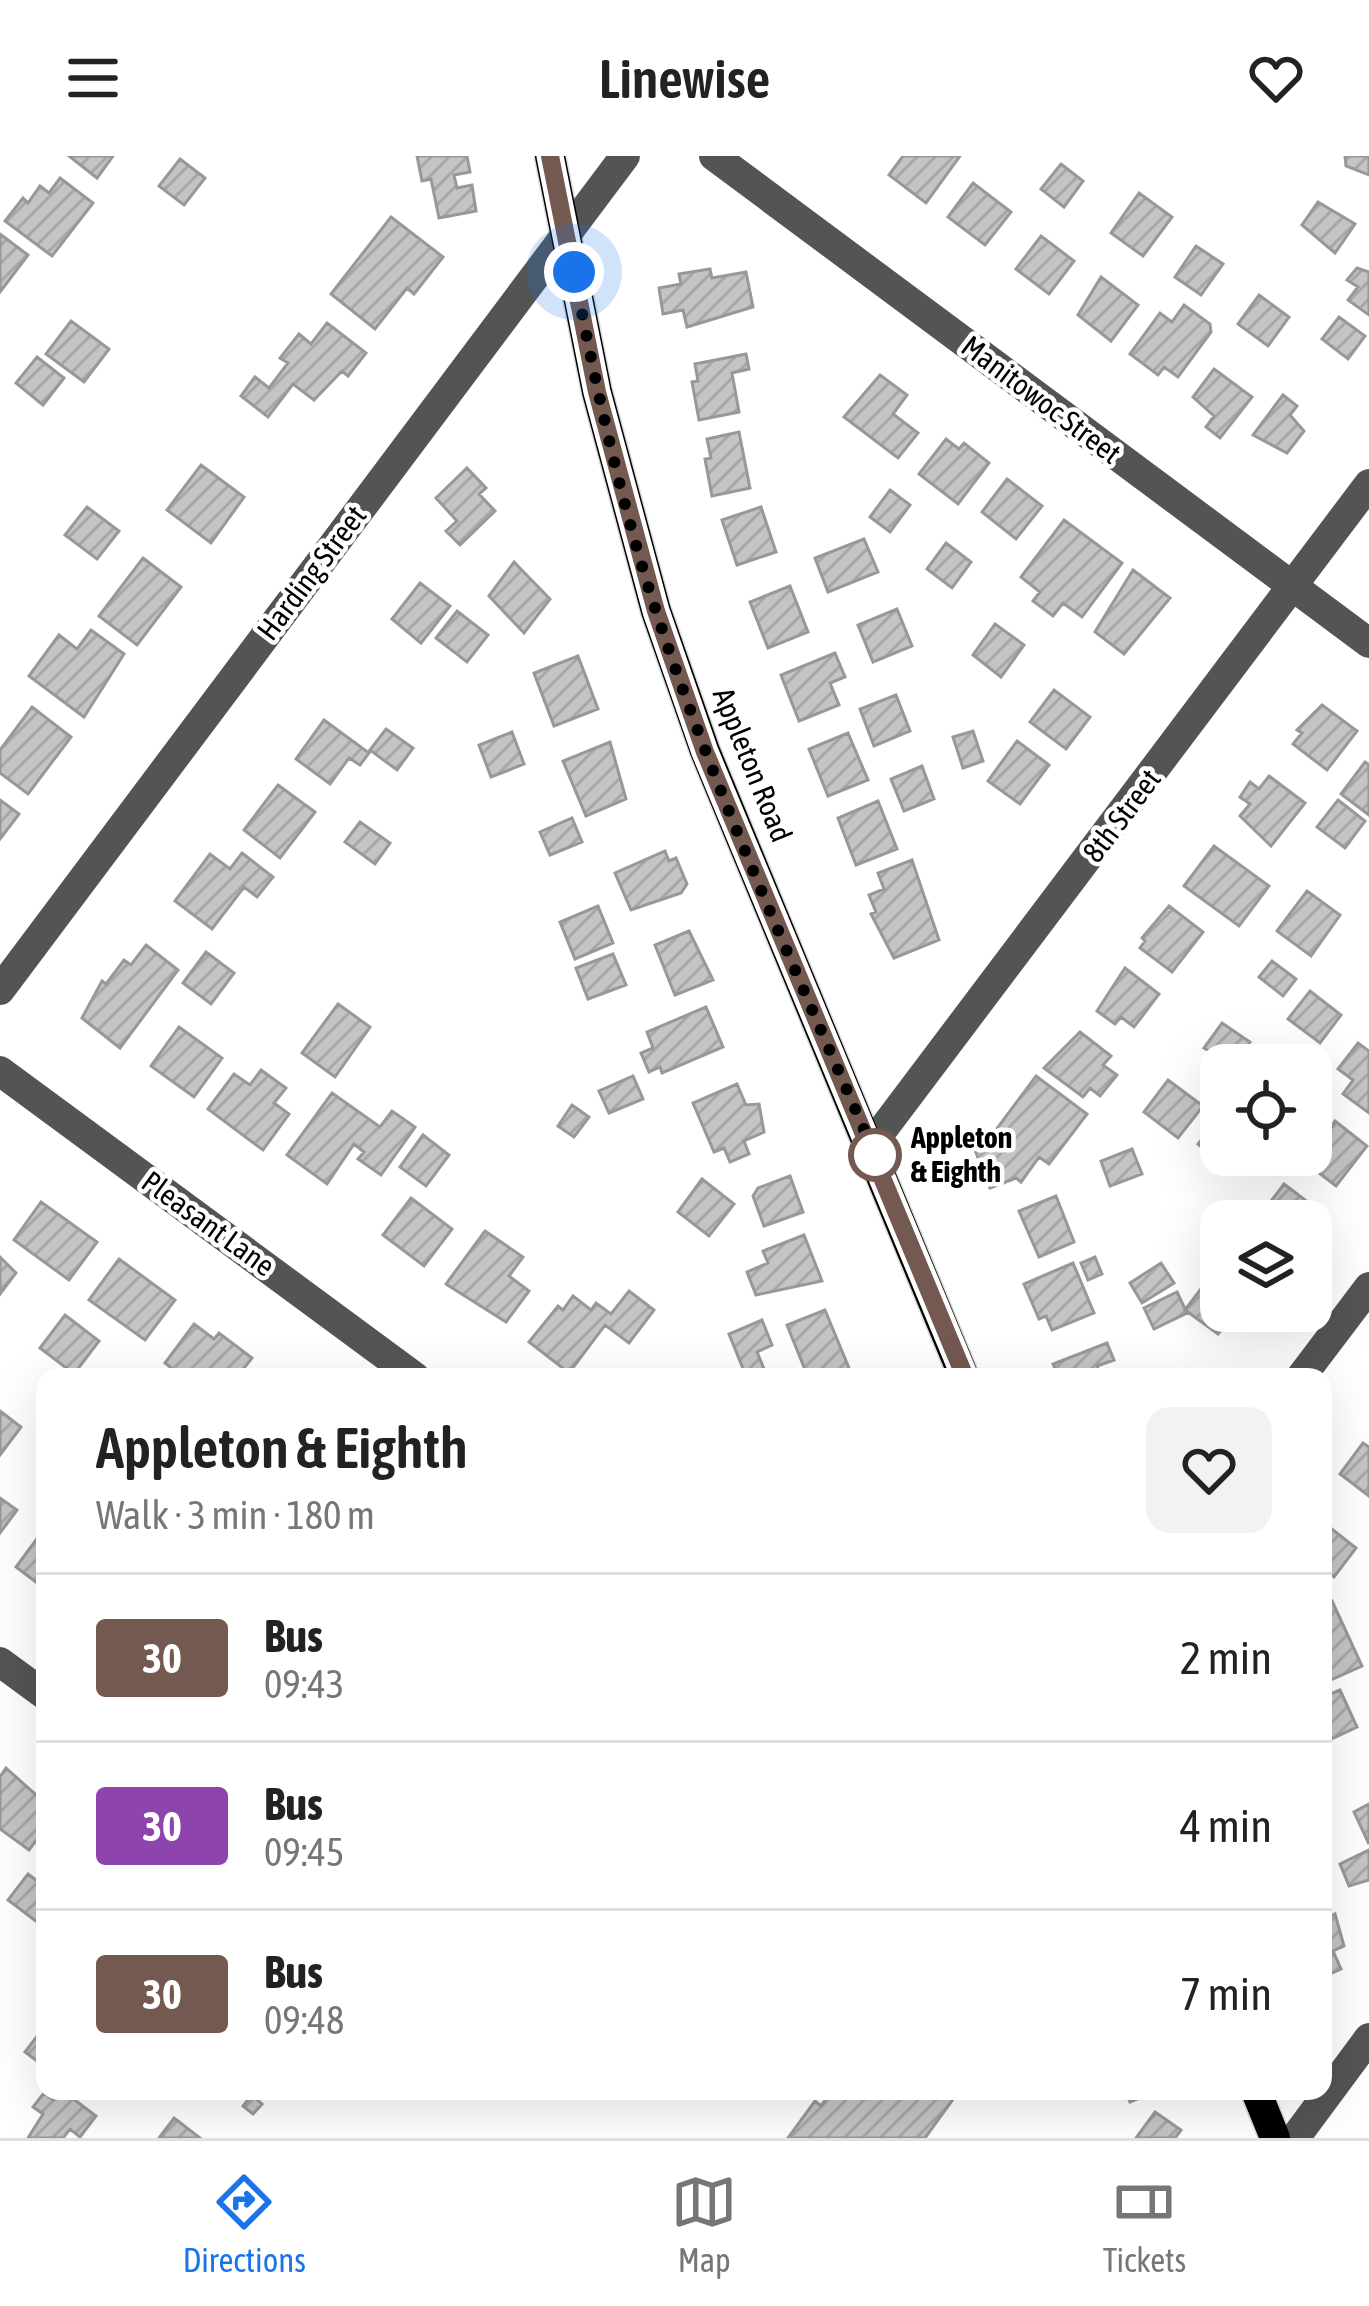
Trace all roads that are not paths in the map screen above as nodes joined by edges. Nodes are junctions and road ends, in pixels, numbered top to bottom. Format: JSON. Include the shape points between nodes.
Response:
{"nodes":[{"id":1,"x":550,"y":156,"type":"edge"},
{"id":2,"x":625,"y":156,"type":"edge"},
{"id":3,"x":714,"y":156,"type":"edge"},
{"id":4,"x":566,"y":232,"type":"junction"},
{"id":5,"x":1369,"y":484,"type":"edge"},
{"id":6,"x":1293,"y":587,"type":"junction"},
{"id":7,"x":1369,"y":643,"type":"edge"},
{"id":8,"x":0,"y":990,"type":"edge"},
{"id":9,"x":0,"y":1071,"type":"edge"},
{"id":10,"x":871,"y":1145,"type":"junction"},
{"id":11,"x":1369,"y":1287,"type":"edge"},
{"id":12,"x":403,"y":1368,"type":"edge"},
{"id":13,"x":960,"y":1368,"type":"edge"},
{"id":14,"x":1308,"y":1368,"type":"edge"},
{"id":15,"x":0,"y":1662,"type":"edge"},
{"id":16,"x":36,"y":1688,"type":"edge"},
{"id":17,"x":1369,"y":2038,"type":"edge"},
{"id":18,"x":1332,"y":2088,"type":"edge"},
{"id":19,"x":1260,"y":2100,"type":"edge"},
{"id":20,"x":1323,"y":2100,"type":"edge"},
{"id":21,"x":1275,"y":2138,"type":"edge"},
{"id":22,"x":1295,"y":2138,"type":"edge"}],
"edges":[{"from":1,"to":4,"type":"main road","name":"Appleton Road"},
{"from":2,"to":4,"type":"street","name":"Harding Street"},
{"from":3,"to":6,"type":"street","name":"Manitowoc Street"},
{"from":4,"to":8,"type":"street","name":"Harding Street"},
{"from":4,"to":10,"type":"main road","name":"Appleton Road","via":[[597,392],[656,611],[705,752]]},
{"from":5,"to":6,"type":"street","name":"8th Street"},
{"from":6,"to":7,"type":"street","name":"Manitowoc Street"},
{"from":6,"to":10,"type":"street","name":"8th Street"},
{"from":9,"to":12,"type":"street","name":"Pleasant Lane"},
{"from":10,"to":13,"type":"main road","name":"Appleton Road"},
{"from":11,"to":14,"type":"street"},
{"from":15,"to":16,"type":"street"},
{"from":17,"to":18,"type":"street"},
{"from":19,"to":21,"type":"main road"},
{"from":20,"to":22,"type":"street"}]}
